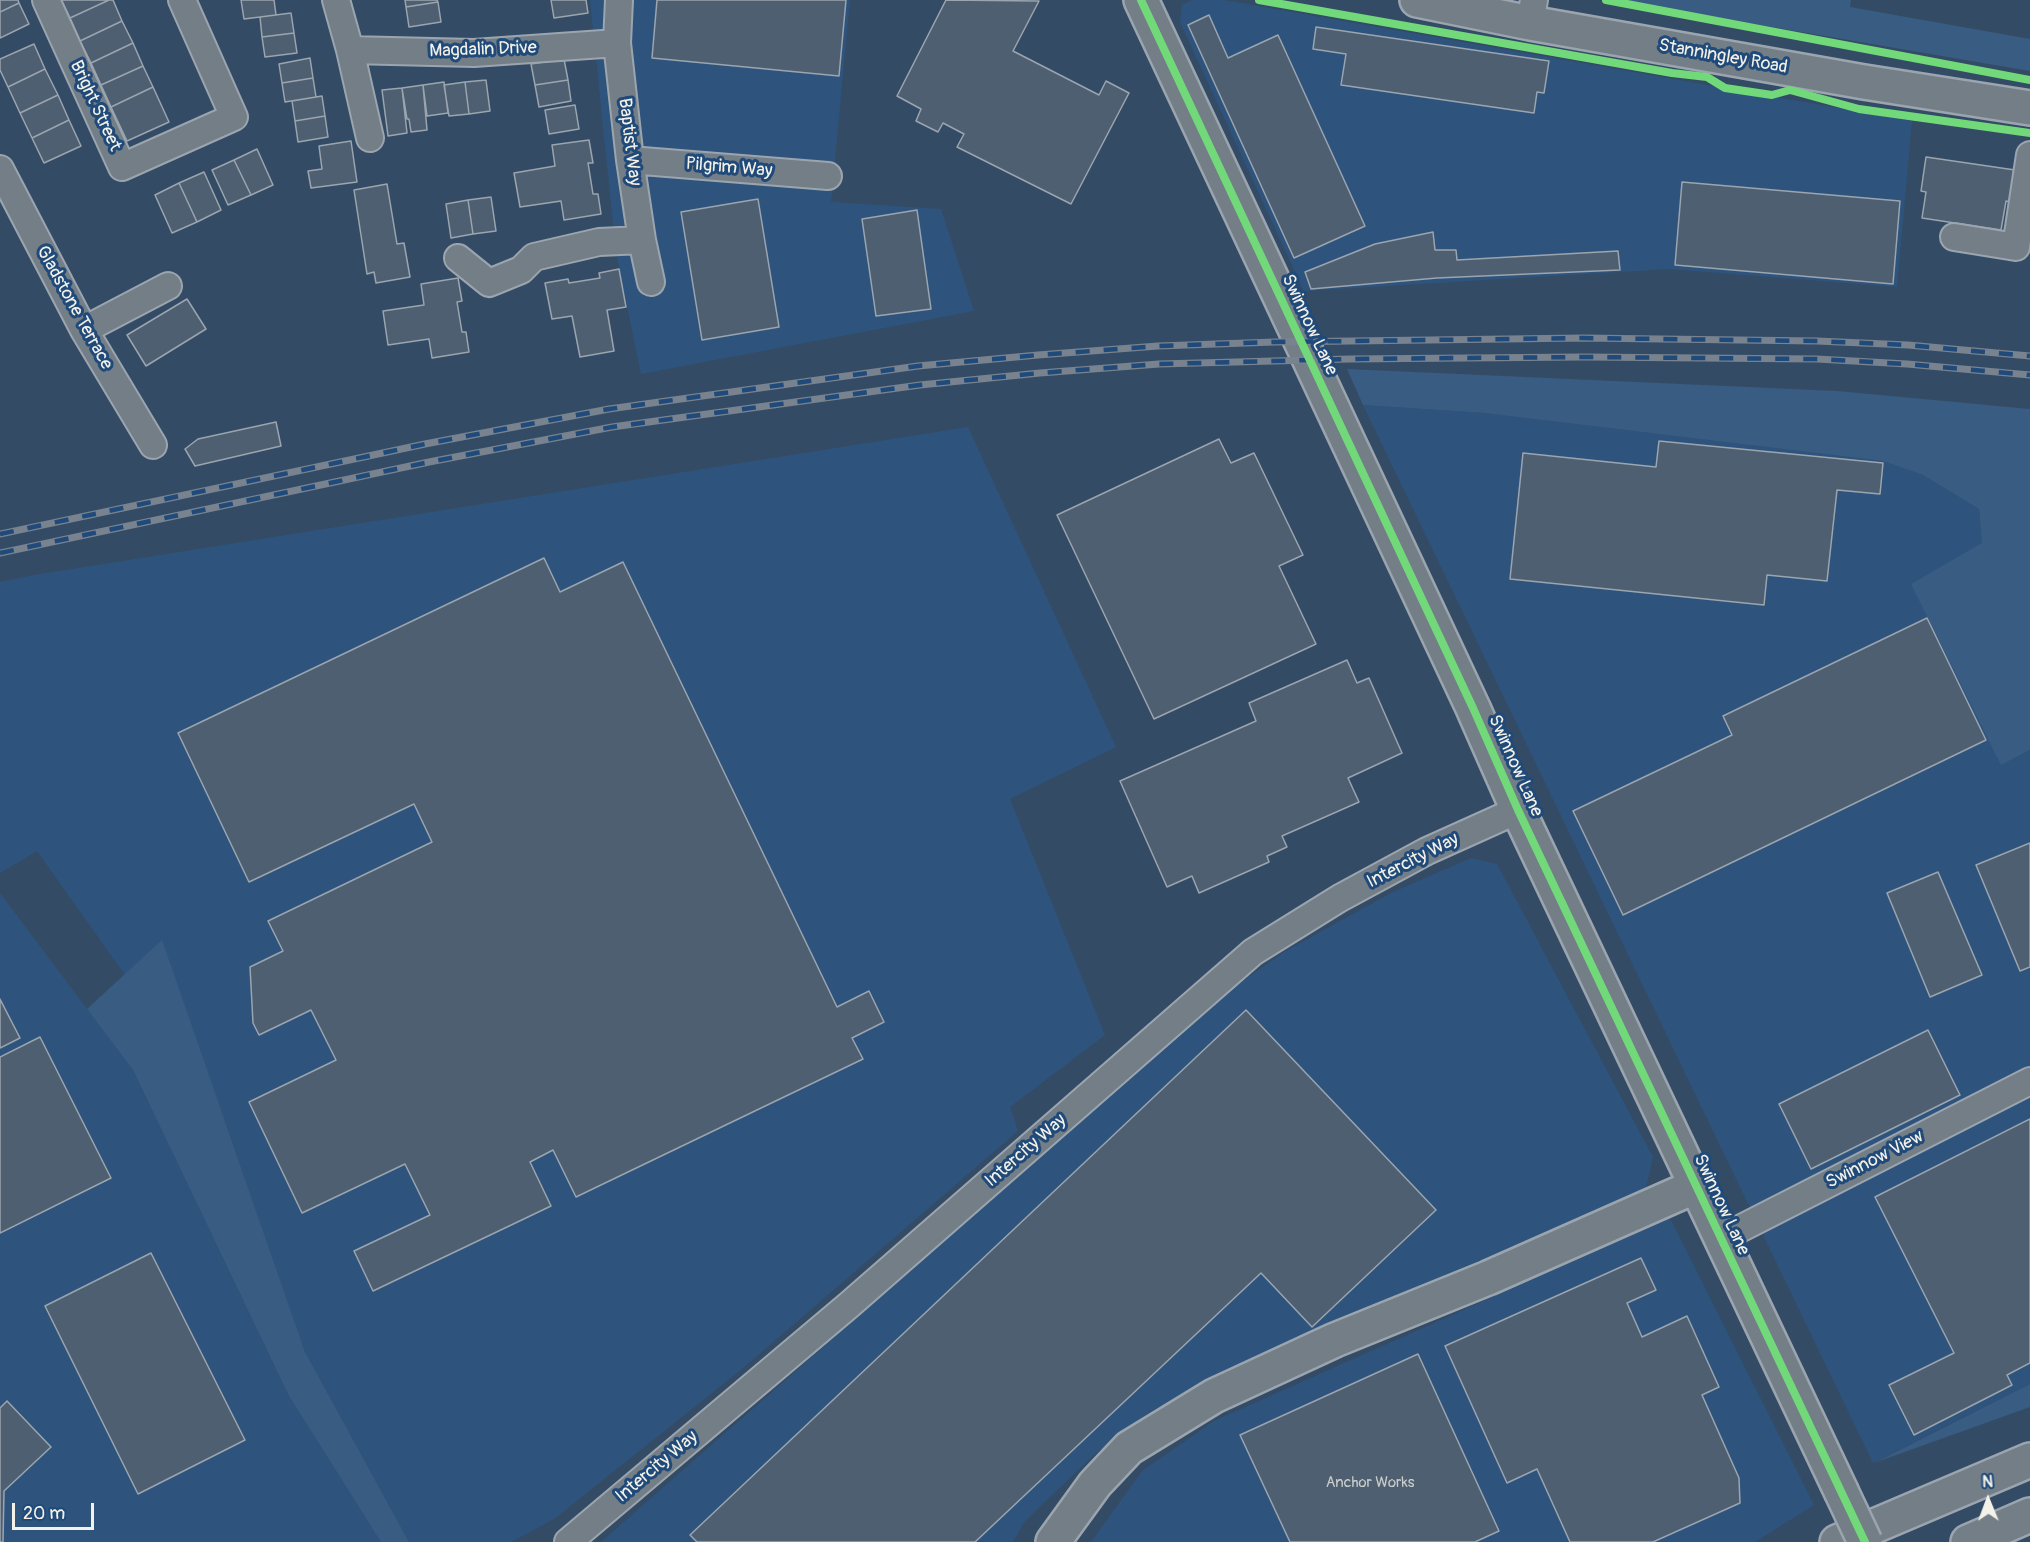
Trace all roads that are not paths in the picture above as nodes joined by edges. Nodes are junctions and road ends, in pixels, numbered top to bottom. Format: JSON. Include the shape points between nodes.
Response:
{"nodes":[{"id":1,"x":46,"y":0,"type":"edge"},
{"id":2,"x":182,"y":0,"type":"edge"},
{"id":3,"x":336,"y":0,"type":"edge"},
{"id":4,"x":619,"y":0,"type":"edge"},
{"id":5,"x":1141,"y":0,"type":"edge"},
{"id":6,"x":1417,"y":0,"type":"edge"},
{"id":7,"x":1532,"y":11,"type":"edge"},
{"id":8,"x":617,"y":43,"type":"junction"},
{"id":9,"x":350,"y":50,"type":"junction"},
{"id":10,"x":2030,"y":108,"type":"edge"},
{"id":11,"x":370,"y":138,"type":"dead end"},
{"id":12,"x":2030,"y":155,"type":"edge"},
{"id":13,"x":630,"y":160,"type":"junction"},
{"id":14,"x":0,"y":168,"type":"edge"},
{"id":15,"x":828,"y":176,"type":"dead end"},
{"id":16,"x":1954,"y":237,"type":"dead end"},
{"id":17,"x":642,"y":240,"type":"junction"},
{"id":18,"x":2023,"y":248,"type":"edge"},
{"id":19,"x":458,"y":258,"type":"dead end"},
{"id":20,"x":651,"y":282,"type":"dead end"},
{"id":21,"x":168,"y":286,"type":"dead end"},
{"id":22,"x":84,"y":330,"type":"junction"},
{"id":23,"x":153,"y":445,"type":"dead end"},
{"id":24,"x":1518,"y":810,"type":"junction"},
{"id":25,"x":2030,"y":1081,"type":"edge"},
{"id":26,"x":1696,"y":1186,"type":"junction"},
{"id":27,"x":1720,"y":1239,"type":"junction"},
{"id":28,"x":2030,"y":1460,"type":"edge"},
{"id":29,"x":2030,"y":1515,"type":"edge"},
{"id":30,"x":568,"y":1542,"type":"edge"},
{"id":31,"x":1053,"y":1542,"type":"edge"},
{"id":32,"x":1837,"y":1542,"type":"edge"},
{"id":33,"x":1865,"y":1542,"type":"edge"},
{"id":34,"x":1968,"y":1542,"type":"edge"}],
"edges":[{"from":1,"to":2,"type":"street","name":"Bright Street","via":[[123,166],[234,117]]},
{"from":3,"to":9,"type":"street"},
{"from":4,"to":8,"type":"street","name":"Baptist Way"},
{"from":5,"to":24,"type":"main road","name":"Swinnow Lane"},
{"from":6,"to":7,"type":"main road","name":"Stanningley Road"},
{"from":7,"to":10,"type":"main road","name":"Stanningley Road","via":[[1864,82]]},
{"from":8,"to":9,"type":"street","name":"Magdalin Drive","via":[[474,53]]},
{"from":8,"to":13,"type":"street","name":"Baptist Way"},
{"from":9,"to":11,"type":"street"},
{"from":12,"to":18,"type":"street"},
{"from":13,"to":15,"type":"street","name":"Pilgrim Way"},
{"from":13,"to":17,"type":"street","name":"Baptist Way"},
{"from":14,"to":22,"type":"street","name":"Gladstone Terrace"},
{"from":16,"to":18,"type":"street"},
{"from":17,"to":19,"type":"street","via":[[599,242],[534,257],[521,270],[489,283]]},
{"from":17,"to":20,"type":"street","name":"Baptist Way"},
{"from":21,"to":22,"type":"street"},
{"from":22,"to":23,"type":"street","name":"Gladstone Terrace"},
{"from":24,"to":26,"type":"main road","name":"Swinnow Lane"},
{"from":24,"to":30,"type":"street","name":"Intercity Way","via":[[1427,851],[1253,952],[849,1305]]},
{"from":25,"to":27,"type":"street","name":"Swinnow View"},
{"from":26,"to":27,"type":"main road","name":"Swinnow Lane"},
{"from":26,"to":31,"type":"main road","via":[[1488,1278],[1335,1340],[1214,1396],[1129,1448],[1095,1484]]},
{"from":27,"to":33,"type":"main road","name":"Swinnow Lane","bridge":true},
{"from":28,"to":32,"type":"main road"},
{"from":29,"to":34,"type":"main road"}]}
